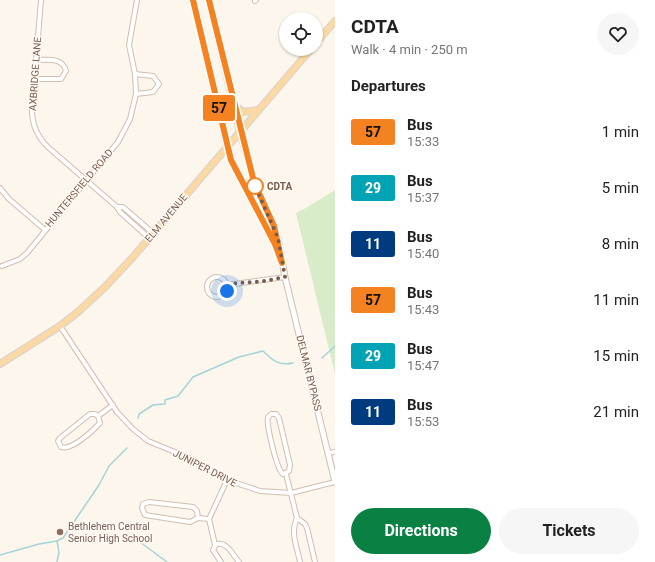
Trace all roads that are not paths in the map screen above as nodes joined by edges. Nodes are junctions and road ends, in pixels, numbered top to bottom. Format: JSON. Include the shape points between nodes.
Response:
{"nodes":[{"id":1,"x":41,"y":0,"type":"edge"},
{"id":2,"x":137,"y":0,"type":"edge"},
{"id":3,"x":193,"y":0,"type":"edge"},
{"id":4,"x":209,"y":0,"type":"edge"},
{"id":5,"x":335,"y":21,"type":"edge"},
{"id":6,"x":323,"y":35,"type":"edge"},
{"id":7,"x":305,"y":56,"type":"edge"},
{"id":8,"x":36,"y":60,"type":"junction"},
{"id":9,"x":135,"y":74,"type":"junction"},
{"id":10,"x":35,"y":79,"type":"junction"},
{"id":11,"x":136,"y":94,"type":"junction"},
{"id":12,"x":234,"y":105,"type":"junction"},
{"id":13,"x":259,"y":110,"type":"junction"},
{"id":14,"x":240,"y":132,"type":"junction"},
{"id":15,"x":227,"y":146,"type":"junction"},
{"id":16,"x":86,"y":180,"type":"junction"},
{"id":17,"x":0,"y":188,"type":"edge"},
{"id":18,"x":117,"y":207,"type":"junction"},
{"id":19,"x":265,"y":209,"type":"junction"},
{"id":20,"x":257,"y":211,"type":"junction"},
{"id":21,"x":136,"y":218,"type":"junction"},
{"id":22,"x":131,"y":223,"type":"junction"},
{"id":23,"x":44,"y":229,"type":"junction"},
{"id":24,"x":153,"y":233,"type":"junction"},
{"id":25,"x":149,"y":238,"type":"junction"},
{"id":26,"x":282,"y":263,"type":"junction"},
{"id":27,"x":1,"y":266,"type":"edge"},
{"id":28,"x":285,"y":277,"type":"junction"},
{"id":29,"x":228,"y":284,"type":"junction"},
{"id":30,"x":60,"y":326,"type":"junction"},
{"id":31,"x":0,"y":364,"type":"edge"},
{"id":32,"x":113,"y":406,"type":"junction"},
{"id":33,"x":98,"y":416,"type":"junction"},
{"id":34,"x":335,"y":452,"type":"edge"},
{"id":35,"x":328,"y":453,"type":"junction"},
{"id":36,"x":286,"y":474,"type":"junction"},
{"id":37,"x":227,"y":480,"type":"junction"},
{"id":38,"x":335,"y":482,"type":"edge"},
{"id":39,"x":291,"y":493,"type":"junction"},
{"id":40,"x":198,"y":518,"type":"junction"},
{"id":41,"x":297,"y":518,"type":"junction"},
{"id":42,"x":209,"y":519,"type":"junction"},
{"id":43,"x":215,"y":545,"type":"junction"},
{"id":44,"x":221,"y":562,"type":"edge"},
{"id":45,"x":239,"y":562,"type":"edge"},
{"id":46,"x":300,"y":562,"type":"edge"},
{"id":47,"x":315,"y":562,"type":"edge"}],
"edges":[{"from":1,"to":8,"type":"street","name":"AXBRIDGE LANE"},
{"from":2,"to":9,"type":"street","name":"HUNTERSFIELD ROAD","via":[[129,45]]},
{"from":3,"to":15,"type":"main road","name":"DELMAR BYPASS"},
{"from":4,"to":12,"type":"main road","name":"DELMAR BYPASS"},
{"from":5,"to":6,"type":"main road"},
{"from":7,"to":13,"type":"main road","name":"ELM AVENUE"},
{"from":8,"to":10,"type":"street","name":"AXBRIDGE LANE"},
{"from":8,"to":10,"type":"street","via":[[61,62],[66,71],[61,78]]},
{"from":9,"to":11,"type":"street","name":"HUNTERSFIELD ROAD"},
{"from":9,"to":11,"type":"street","via":[[150,74],[156,77],[159,84],[154,92]]},
{"from":10,"to":16,"type":"street","name":"AXBRIDGE LANE","via":[[32,116],[40,138]]},
{"from":11,"to":16,"type":"street","name":"HUNTERSFIELD ROAD","via":[[123,135]]},
{"from":12,"to":13,"type":"main road","via":[[241,111]]},
{"from":12,"to":14,"type":"main road","name":"DELMAR BYPASS"},
{"from":13,"to":14,"type":"main road","name":"ELM AVENUE"},
{"from":14,"to":15,"type":"main road","name":"ELM AVENUE"},
{"from":14,"to":19,"type":"street","name":"DELMAR BYPASS","via":[[254,182]]},
{"from":15,"to":20,"type":"street","name":"DELMAR BYPASS","via":[[235,170]]},
{"from":15,"to":24,"type":"main road","name":"ELM AVENUE"},
{"from":16,"to":18,"type":"street","name":"AXBRIDGE LANE"},
{"from":16,"to":23,"type":"street","name":"HUNTERSFIELD ROAD"},
{"from":17,"to":23,"type":"street"},
{"from":18,"to":21,"type":"street","name":"AXBRIDGE LANE","via":[[123,207]]},
{"from":18,"to":22,"type":"street","name":"AXBRIDGE LANE"},
{"from":19,"to":20,"type":"street"},
{"from":19,"to":26,"type":"street","name":"DELMAR BYPASS","via":[[278,238]]},
{"from":20,"to":26,"type":"street","name":"DELMAR BYPASS"},
{"from":21,"to":22,"type":"street"},
{"from":21,"to":24,"type":"street","name":"AXBRIDGE LANE"},
{"from":22,"to":25,"type":"street","name":"AXBRIDGE LANE"},
{"from":23,"to":27,"type":"street","name":"HUNTERSFIELD ROAD","via":[[20,259]]},
{"from":24,"to":25,"type":"main road","name":"ELM AVENUE"},
{"from":25,"to":30,"type":"main road","name":"ELM AVENUE","via":[[105,287]]},
{"from":26,"to":28,"type":"street","name":"DELMAR BYPASS"},
{"from":28,"to":29,"type":"street"},
{"from":28,"to":35,"type":"street","name":"DELMAR BYPASS"},
{"from":29,"to":29,"type":"street","via":[[221,277],[214,278],[207,285],[208,292],[219,298],[225,294]]},
{"from":30,"to":31,"type":"main road","name":"ELM AVENUE"},
{"from":30,"to":32,"type":"street","name":"JUNIPER DRIVE"},
{"from":32,"to":33,"type":"street"},
{"from":32,"to":37,"type":"street","name":"JUNIPER DRIVE","via":[[133,429],[148,441],[192,459]]},
{"from":33,"to":33,"type":"street","via":[[101,421],[96,429],[72,446],[61,447],[58,441],[64,434],[90,414]]},
{"from":34,"to":35,"type":"street"},
{"from":35,"to":38,"type":"street","name":"DELMAR BYPASS"},
{"from":36,"to":36,"type":"street","via":[[290,465],[280,418],[276,414],[271,414],[268,417],[268,426],[280,471]]},
{"from":36,"to":39,"type":"street"},
{"from":37,"to":39,"type":"street","name":"JUNIPER DRIVE","via":[[260,491]]},
{"from":37,"to":42,"type":"street"},
{"from":38,"to":39,"type":"street","name":"JUNIPER DRIVE"},
{"from":39,"to":41,"type":"street"},
{"from":40,"to":40,"type":"street","via":[[198,513],[193,507],[149,502],[143,504],[142,508],[143,513],[150,516],[190,522]]},
{"from":40,"to":42,"type":"street"},
{"from":41,"to":46,"type":"street","via":[[293,532]]},
{"from":41,"to":47,"type":"street","via":[[307,528]]},
{"from":42,"to":43,"type":"street"},
{"from":43,"to":44,"type":"street","via":[[213,550]]},
{"from":43,"to":45,"type":"street","via":[[224,544]]}]}
